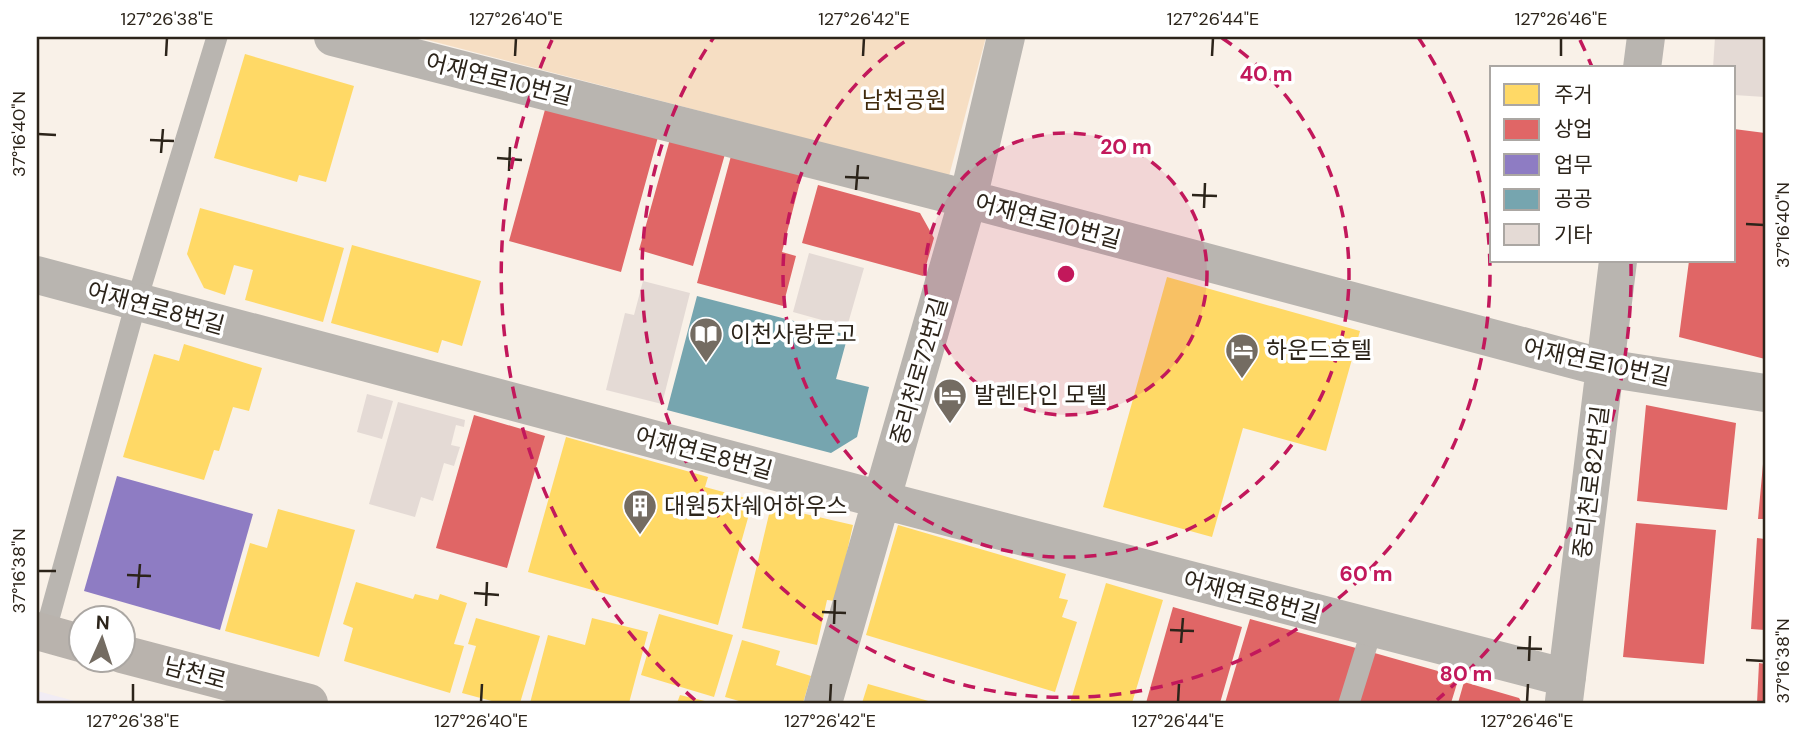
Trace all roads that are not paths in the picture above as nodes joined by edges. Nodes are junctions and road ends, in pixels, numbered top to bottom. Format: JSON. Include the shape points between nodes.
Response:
{"nodes":[{"id":1,"x":217,"y":37,"type":"edge"},
{"id":2,"x":333,"y":37,"type":"edge"},
{"id":3,"x":1006,"y":37,"type":"edge"},
{"id":4,"x":1646,"y":37,"type":"edge"},
{"id":5,"x":1642,"y":66,"type":"edge"},
{"id":6,"x":968,"y":199,"type":"junction"},
{"id":7,"x":1618,"y":262,"type":"edge"},
{"id":8,"x":37,"y":275,"type":"edge"},
{"id":9,"x":136,"y":303,"type":"junction"},
{"id":10,"x":1605,"y":368,"type":"junction"},
{"id":11,"x":1765,"y":393,"type":"edge"},
{"id":12,"x":881,"y":500,"type":"junction"},
{"id":13,"x":1372,"y":629,"type":"junction"},
{"id":14,"x":54,"y":635,"type":"edge"},
{"id":15,"x":136,"y":658,"type":"edge"},
{"id":16,"x":1565,"y":690,"type":"edge"},
{"id":17,"x":309,"y":703,"type":"edge"},
{"id":18,"x":823,"y":703,"type":"edge"},
{"id":19,"x":1349,"y":703,"type":"edge"}],
"edges":[{"from":1,"to":9,"type":"lane"},
{"from":2,"to":6,"type":"street","name":"어재연로10번길"},
{"from":3,"to":6,"type":"street","name":"중리천로72번길"},
{"from":4,"to":5,"type":"street"},
{"from":6,"to":10,"type":"street","name":"어재연로10번길"},
{"from":6,"to":12,"type":"street","name":"중리천로72번길"},
{"from":7,"to":10,"type":"street","name":"중리천로82번길"},
{"from":8,"to":9,"type":"street","name":"어재연로8번길"},
{"from":9,"to":12,"type":"street","name":"어재연로8번길"},
{"from":9,"to":14,"type":"lane"},
{"from":10,"to":11,"type":"street","name":"어재연로10번길"},
{"from":10,"to":16,"type":"street","name":"중리천로82번길"},
{"from":12,"to":13,"type":"street","name":"어재연로8번길"},
{"from":12,"to":18,"type":"street","name":"중리천로72번길"},
{"from":13,"to":16,"type":"street","name":"어재연로8번길"},
{"from":13,"to":19,"type":"lane"},
{"from":15,"to":17,"type":"street","name":"남천로"}]}
